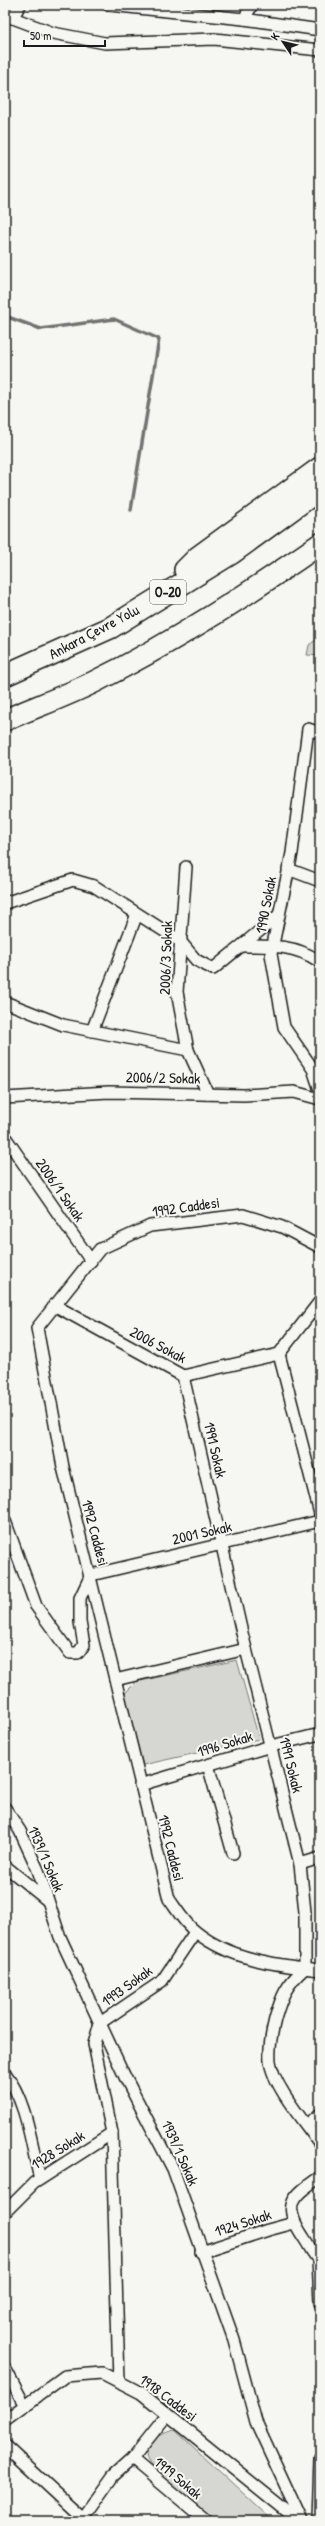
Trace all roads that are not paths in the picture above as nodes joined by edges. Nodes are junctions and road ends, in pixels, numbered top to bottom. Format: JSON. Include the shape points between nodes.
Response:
{"nodes":[{"id":1,"x":20,"y":5,"type":"edge"},
{"id":2,"x":109,"y":5,"type":"edge"},
{"id":3,"x":252,"y":5,"type":"edge"},
{"id":4,"x":134,"y":7,"type":"edge"},
{"id":5,"x":9,"y":17,"type":"edge"},
{"id":6,"x":244,"y":19,"type":"junction"},
{"id":7,"x":320,"y":30,"type":"edge"},
{"id":8,"x":320,"y":50,"type":"edge"},
{"id":9,"x":320,"y":468,"type":"edge"},
{"id":10,"x":320,"y":489,"type":"edge"},
{"id":11,"x":320,"y":544,"type":"edge"},
{"id":12,"x":320,"y":556,"type":"edge"},
{"id":13,"x":275,"y":575,"type":"junction"},
{"id":14,"x":149,"y":603,"type":"junction"},
{"id":15,"x":5,"y":676,"type":"edge"},
{"id":16,"x":5,"y":720,"type":"edge"},
{"id":17,"x":320,"y":733,"type":"edge"},
{"id":18,"x":186,"y":867,"type":"dead end"},
{"id":19,"x":288,"y":869,"type":"junction"},
{"id":20,"x":320,"y":881,"type":"edge"},
{"id":21,"x":5,"y":903,"type":"edge"},
{"id":22,"x":137,"y":914,"type":"junction"},
{"id":23,"x":279,"y":915,"type":"junction"},
{"id":24,"x":180,"y":942,"type":"junction"},
{"id":25,"x":242,"y":946,"type":"junction"},
{"id":26,"x":273,"y":946,"type":"junction"},
{"id":27,"x":317,"y":960,"type":"dead end"},
{"id":28,"x":5,"y":1002,"type":"edge"},
{"id":29,"x":92,"y":1031,"type":"junction"},
{"id":30,"x":188,"y":1050,"type":"junction"},
{"id":31,"x":318,"y":1078,"type":"edge"},
{"id":32,"x":320,"y":1090,"type":"edge"},
{"id":33,"x":208,"y":1094,"type":"junction"},
{"id":34,"x":5,"y":1098,"type":"edge"},
{"id":35,"x":320,"y":1099,"type":"edge"},
{"id":36,"x":5,"y":1137,"type":"edge"},
{"id":37,"x":320,"y":1248,"type":"edge"},
{"id":38,"x":91,"y":1261,"type":"junction"},
{"id":39,"x":320,"y":1301,"type":"edge"},
{"id":40,"x":54,"y":1305,"type":"junction"},
{"id":41,"x":279,"y":1354,"type":"junction"},
{"id":42,"x":182,"y":1376,"type":"junction"},
{"id":43,"x":320,"y":1514,"type":"edge"},
{"id":44,"x":320,"y":1520,"type":"edge"},
{"id":45,"x":5,"y":1521,"type":"edge"},
{"id":46,"x":221,"y":1544,"type":"junction"},
{"id":47,"x":91,"y":1575,"type":"junction"},
{"id":48,"x":246,"y":1649,"type":"junction"},
{"id":49,"x":115,"y":1680,"type":"junction"},
{"id":50,"x":320,"y":1734,"type":"edge"},
{"id":51,"x":271,"y":1746,"type":"junction"},
{"id":52,"x":208,"y":1765,"type":"junction"},
{"id":53,"x":140,"y":1785,"type":"junction"},
{"id":54,"x":5,"y":1808,"type":"edge"},
{"id":55,"x":233,"y":1853,"type":"dead end"},
{"id":56,"x":320,"y":1858,"type":"edge"},
{"id":57,"x":300,"y":1864,"type":"junction"},
{"id":58,"x":5,"y":1866,"type":"edge"},
{"id":59,"x":48,"y":1900,"type":"junction"},
{"id":60,"x":195,"y":1932,"type":"junction"},
{"id":61,"x":305,"y":1968,"type":"junction"},
{"id":62,"x":320,"y":1970,"type":"edge"},
{"id":63,"x":100,"y":2023,"type":"junction"},
{"id":64,"x":5,"y":2073,"type":"edge"},
{"id":65,"x":320,"y":2114,"type":"edge"},
{"id":66,"x":307,"y":2125,"type":"junction"},
{"id":67,"x":112,"y":2133,"type":"junction"},
{"id":68,"x":320,"y":2144,"type":"edge"},
{"id":69,"x":320,"y":2177,"type":"edge"},
{"id":70,"x":40,"y":2179,"type":"junction"},
{"id":71,"x":5,"y":2212,"type":"edge"},
{"id":72,"x":294,"y":2223,"type":"junction"},
{"id":73,"x":201,"y":2252,"type":"junction"},
{"id":74,"x":319,"y":2260,"type":"edge"},
{"id":75,"x":320,"y":2303,"type":"edge"},
{"id":76,"x":5,"y":2368,"type":"edge"},
{"id":77,"x":119,"y":2382,"type":"junction"},
{"id":78,"x":24,"y":2406,"type":"junction"},
{"id":79,"x":168,"y":2415,"type":"junction"},
{"id":80,"x":5,"y":2420,"type":"edge"},
{"id":81,"x":5,"y":2446,"type":"edge"},
{"id":82,"x":320,"y":2457,"type":"edge"},
{"id":83,"x":132,"y":2459,"type":"junction"},
{"id":84,"x":82,"y":2520,"type":"edge"},
{"id":85,"x":206,"y":2521,"type":"edge"},
{"id":86,"x":299,"y":2521,"type":"edge"},
{"id":87,"x":302,"y":2521,"type":"edge"},
{"id":88,"x":318,"y":2521,"type":"edge"}],
"edges":[{"from":1,"to":5,"type":"street"},
{"from":2,"to":4,"type":"street"},
{"from":3,"to":6,"type":"street"},
{"from":4,"to":6,"type":"street"},
{"from":5,"to":8,"type":"street","via":[[53,33],[105,43],[214,39]]},
{"from":6,"to":7,"type":"street"},
{"from":9,"to":14,"type":"highway","via":[[198,557]]},
{"from":10,"to":14,"type":"highway","name":"Ankara Çevre Yolu","number":"O-20","via":[[232,553]]},
{"from":11,"to":13,"type":"highway"},
{"from":12,"to":13,"type":"highway"},
{"from":13,"to":16,"type":"highway","via":[[179,636],[94,682]]},
{"from":14,"to":15,"type":"highway","name":"Ankara Çevre Yolu","number":"O-20","via":[[104,631]]},
{"from":17,"to":19,"type":"street","name":"1990 Sokak","via":[[308,729]]},
{"from":18,"to":24,"type":"street","name":"2006/3 Sokak"},
{"from":19,"to":20,"type":"street"},
{"from":19,"to":23,"type":"street","name":"1990 Sokak"},
{"from":21,"to":22,"type":"street","via":[[73,880],[94,886]]},
{"from":22,"to":24,"type":"street"},
{"from":22,"to":29,"type":"street"},
{"from":23,"to":25,"type":"street"},
{"from":23,"to":26,"type":"street","name":"1990 Sokak"},
{"from":24,"to":25,"type":"street","via":[[196,960],[214,969]]},
{"from":24,"to":30,"type":"street","name":"2006/3 Sokak","via":[[177,992]]},
{"from":25,"to":26,"type":"street"},
{"from":26,"to":27,"type":"street","via":[[289,947]]},
{"from":26,"to":31,"type":"street","name":"1990 Sokak","via":[[271,954],[284,1027]]},
{"from":28,"to":29,"type":"street","via":[[63,1025]]},
{"from":29,"to":30,"type":"street"},
{"from":30,"to":33,"type":"street","name":"2006/3 Sokak"},
{"from":31,"to":32,"type":"street","name":"1990 Sokak"},
{"from":33,"to":34,"type":"street","name":"2006/2 Sokak","via":[[108,1092]]},
{"from":33,"to":35,"type":"street","name":"2006/2 Sokak","via":[[294,1092]]},
{"from":36,"to":38,"type":"street","name":"2006/1 Sokak"},
{"from":37,"to":38,"type":"street","name":"1992 Caddesi","via":[[282,1227],[243,1214],[150,1226],[100,1250]]},
{"from":38,"to":40,"type":"street","name":"1992 Caddesi"},
{"from":39,"to":41,"type":"street"},
{"from":40,"to":42,"type":"street","name":"2006 Sokak"},
{"from":40,"to":47,"type":"street","name":"1992 Caddesi","via":[[37,1328],[62,1467]]},
{"from":41,"to":42,"type":"street","name":"2006 Sokak"},
{"from":41,"to":43,"type":"street"},
{"from":42,"to":46,"type":"street","name":"1991 Sokak"},
{"from":44,"to":46,"type":"street","name":"2001 Sokak"},
{"from":45,"to":47,"type":"street","via":[[36,1606],[70,1654],[78,1653],[84,1645],[80,1622],[80,1598]]},
{"from":46,"to":47,"type":"street","name":"2001 Sokak"},
{"from":46,"to":48,"type":"street","name":"1991 Sokak"},
{"from":47,"to":49,"type":"street","name":"1992 Caddesi"},
{"from":48,"to":49,"type":"street"},
{"from":48,"to":51,"type":"street","name":"1991 Sokak"},
{"from":49,"to":53,"type":"street","name":"1992 Caddesi"},
{"from":50,"to":51,"type":"street","name":"1996 Sokak"},
{"from":51,"to":52,"type":"street","name":"1996 Sokak"},
{"from":51,"to":57,"type":"street","name":"1991 Sokak"},
{"from":52,"to":53,"type":"street","name":"1996 Sokak"},
{"from":52,"to":55,"type":"street"},
{"from":53,"to":60,"type":"street","name":"1992 Caddesi","via":[[169,1899]]},
{"from":54,"to":59,"type":"street","name":"1939/1 Sokak","via":[[26,1844]]},
{"from":56,"to":57,"type":"street"},
{"from":57,"to":61,"type":"street","name":"1991 Sokak","via":[[305,1912]]},
{"from":58,"to":59,"type":"street"},
{"from":59,"to":63,"type":"street","name":"1939/1 Sokak","via":[[60,1937]]},
{"from":60,"to":61,"type":"street","name":"1992 Caddesi","via":[[227,1952],[280,1965]]},
{"from":60,"to":63,"type":"street","name":"1993 Sokak","via":[[162,1981]]},
{"from":61,"to":62,"type":"street","name":"1992 Caddesi"},
{"from":61,"to":66,"type":"street","via":[[282,1994],[274,2026],[270,2062],[281,2089]]},
{"from":63,"to":67,"type":"street","via":[[94,2044]]},
{"from":63,"to":73,"type":"street","name":"1939/1 Sokak","via":[[173,2169]]},
{"from":64,"to":70,"type":"street","via":[[15,2086],[22,2107]]},
{"from":65,"to":66,"type":"street"},
{"from":66,"to":68,"type":"street"},
{"from":67,"to":70,"type":"street","name":"1928 Sokak"},
{"from":67,"to":77,"type":"street"},
{"from":69,"to":72,"type":"street","via":[[294,2196],[290,2213]]},
{"from":70,"to":71,"type":"street","name":"1928 Sokak"},
{"from":72,"to":73,"type":"street","name":"1924 Sokak"},
{"from":72,"to":74,"type":"street"},
{"from":73,"to":87,"type":"street","name":"1939/1 Sokak","via":[[234,2340],[256,2422]]},
{"from":74,"to":75,"type":"street"},
{"from":76,"to":78,"type":"street"},
{"from":77,"to":78,"type":"street","name":"1918 Caddesi","via":[[102,2373],[65,2376]]},
{"from":77,"to":79,"type":"street","name":"1918 Caddesi","via":[[140,2393]]},
{"from":78,"to":80,"type":"street","name":"1918 Caddesi"},
{"from":79,"to":83,"type":"street"},
{"from":79,"to":86,"type":"street","name":"1918 Caddesi"},
{"from":81,"to":84,"type":"street"},
{"from":82,"to":88,"type":"street"},
{"from":83,"to":84,"type":"street","via":[[113,2476]]},
{"from":83,"to":85,"type":"street","name":"1919 Sokak"}]}
